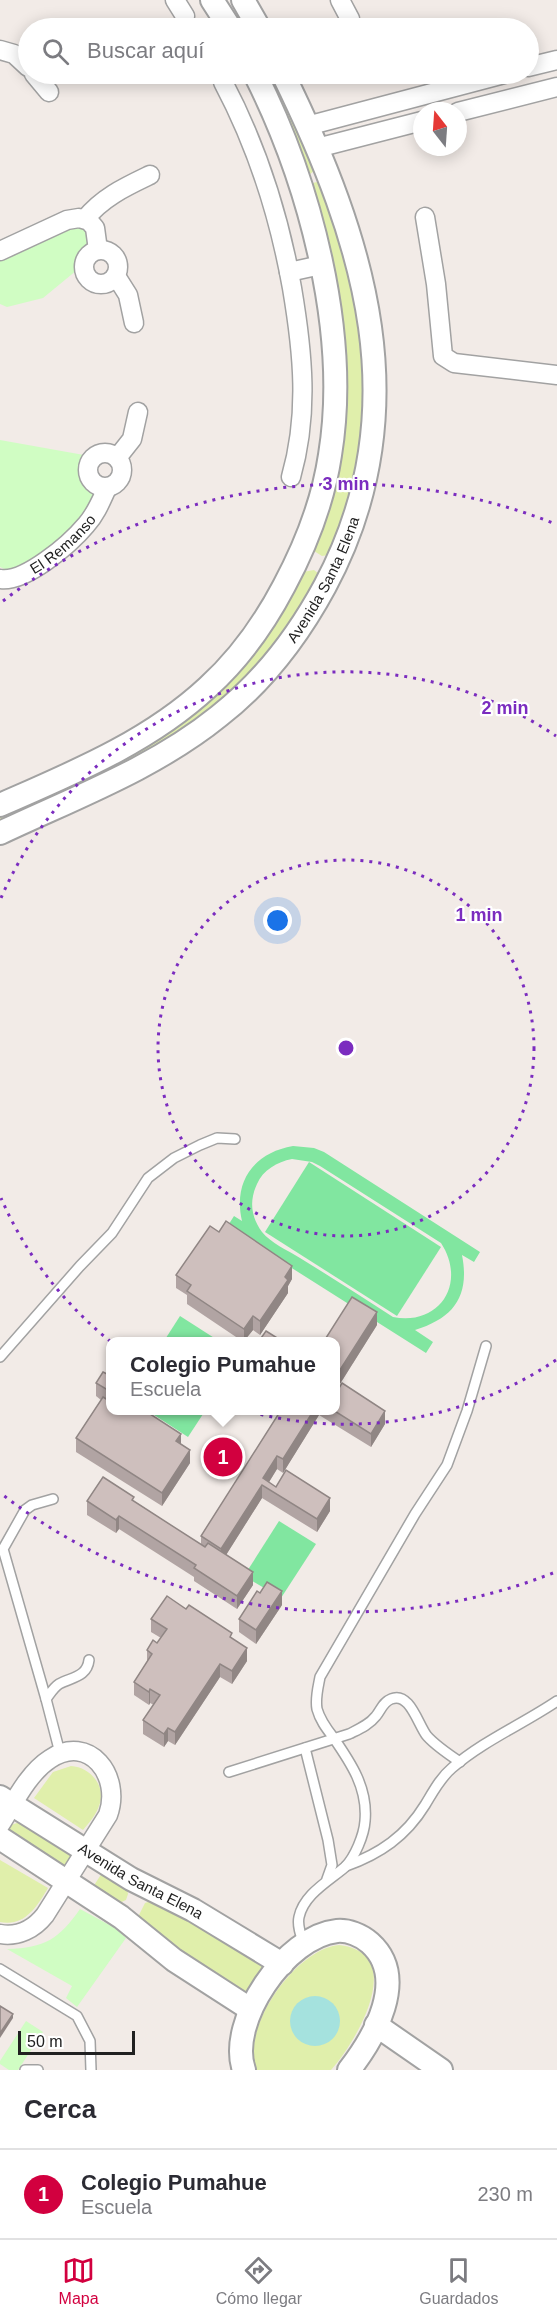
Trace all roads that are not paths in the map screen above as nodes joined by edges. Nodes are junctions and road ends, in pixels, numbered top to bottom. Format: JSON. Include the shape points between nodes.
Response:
{"nodes":[{"id":1,"x":212,"y":0,"type":"edge"},
{"id":2,"x":243,"y":0,"type":"edge"},
{"id":3,"x":340,"y":0,"type":"edge"},
{"id":4,"x":224,"y":18,"type":"edge"},
{"id":5,"x":253,"y":18,"type":"edge"},
{"id":6,"x":349,"y":18,"type":"edge"},
{"id":7,"x":0,"y":50,"type":"edge"},
{"id":8,"x":18,"y":58,"type":"edge"},
{"id":9,"x":557,"y":60,"type":"edge"},
{"id":10,"x":539,"y":65,"type":"edge"},
{"id":11,"x":42,"y":84,"type":"edge"},
{"id":12,"x":225,"y":84,"type":"edge"},
{"id":13,"x":260,"y":84,"type":"edge"},
{"id":14,"x":288,"y":84,"type":"edge"},
{"id":15,"x":466,"y":84,"type":"edge"},
{"id":16,"x":535,"y":84,"type":"edge"},
{"id":17,"x":557,"y":87,"type":"edge"},
{"id":18,"x":49,"y":92,"type":"dead end"},
{"id":19,"x":537,"y":92,"type":"junction"},
{"id":20,"x":467,"y":110,"type":"edge"},
{"id":21,"x":413,"y":123,"type":"edge"},
{"id":22,"x":307,"y":126,"type":"junction"},
{"id":23,"x":317,"y":148,"type":"junction"},
{"id":24,"x":150,"y":175,"type":"dead end"},
{"id":25,"x":425,"y":217,"type":"dead end"},
{"id":26,"x":85,"y":219,"type":"junction"},
{"id":27,"x":0,"y":250,"type":"edge"},
{"id":28,"x":98,"y":250,"type":"junction"},
{"id":29,"x":321,"y":265,"type":"junction"},
{"id":30,"x":289,"y":272,"type":"junction"},
{"id":31,"x":116,"y":276,"type":"junction"},
{"id":32,"x":134,"y":323,"type":"dead end"},
{"id":33,"x":557,"y":375,"type":"edge"},
{"id":34,"x":138,"y":412,"type":"dead end"},
{"id":35,"x":117,"y":458,"type":"junction"},
{"id":36,"x":291,"y":477,"type":"dead end"},
{"id":37,"x":107,"y":488,"type":"junction"},
{"id":38,"x":299,"y":558,"type":"junction"},
{"id":39,"x":333,"y":572,"type":"junction"},
{"id":40,"x":0,"y":579,"type":"edge"},
{"id":41,"x":0,"y":805,"type":"edge"},
{"id":42,"x":0,"y":833,"type":"edge"},
{"id":43,"x":235,"y":1138,"type":"dead end"},
{"id":44,"x":486,"y":1346,"type":"dead end"},
{"id":45,"x":0,"y":1357,"type":"edge"},
{"id":46,"x":53,"y":1499,"type":"dead end"},
{"id":47,"x":0,"y":1534,"type":"edge"},
{"id":48,"x":3,"y":1549,"type":"junction"},
{"id":49,"x":89,"y":1660,"type":"dead end"},
{"id":50,"x":46,"y":1699,"type":"junction"},
{"id":51,"x":557,"y":1701,"type":"edge"},
{"id":52,"x":334,"y":1739,"type":"junction"},
{"id":53,"x":305,"y":1748,"type":"junction"},
{"id":54,"x":60,"y":1754,"type":"junction"},
{"id":55,"x":460,"y":1762,"type":"junction"},
{"id":56,"x":229,"y":1772,"type":"dead end"},
{"id":57,"x":6,"y":1801,"type":"edge"},
{"id":58,"x":0,"y":1825,"type":"edge"},
{"id":59,"x":0,"y":1838,"type":"edge"},
{"id":60,"x":86,"y":1852,"type":"junction"},
{"id":61,"x":346,"y":1866,"type":"junction"},
{"id":62,"x":327,"y":1879,"type":"junction"},
{"id":63,"x":68,"y":1881,"type":"junction"},
{"id":64,"x":141,"y":1884,"type":"junction"},
{"id":65,"x":121,"y":1917,"type":"junction"},
{"id":66,"x":0,"y":1934,"type":"edge"},
{"id":67,"x":304,"y":1944,"type":"junction"},
{"id":68,"x":282,"y":1964,"type":"junction"},
{"id":69,"x":0,"y":1969,"type":"edge"},
{"id":70,"x":250,"y":2009,"type":"junction"},
{"id":71,"x":376,"y":2025,"type":"junction"},
{"id":72,"x":239,"y":2068,"type":"edge"},
{"id":73,"x":25,"y":2070,"type":"edge"},
{"id":74,"x":38,"y":2070,"type":"edge"},
{"id":75,"x":92,"y":2070,"type":"edge"},
{"id":76,"x":349,"y":2070,"type":"edge"},
{"id":77,"x":441,"y":2070,"type":"edge"}],
"edges":[{"from":1,"to":4,"type":"street"},
{"from":2,"to":5,"type":"street"},
{"from":3,"to":6,"type":"street"},
{"from":7,"to":8,"type":"street"},
{"from":9,"to":10,"type":"street"},
{"from":11,"to":18,"type":"street"},
{"from":12,"to":30,"type":"street","via":[[264,173]]},
{"from":13,"to":29,"type":"street","name":"Avenida Santa Elena","via":[[292,159]]},
{"from":14,"to":22,"type":"street","name":"Avenida Santa Elena"},
{"from":15,"to":22,"type":"street"},
{"from":16,"to":19,"type":"street"},
{"from":17,"to":19,"type":"street"},
{"from":19,"to":20,"type":"street"},
{"from":21,"to":23,"type":"street"},
{"from":22,"to":23,"type":"street","name":"Avenida Santa Elena"},
{"from":23,"to":39,"type":"street","name":"Avenida Santa Elena","via":[[357,265],[375,369],[373,435],[365,484]]},
{"from":24,"to":26,"type":"street","via":[[118,190]]},
{"from":25,"to":33,"type":"street","via":[[443,356],[454,363]]},
{"from":26,"to":27,"type":"street","via":[[67,220]]},
{"from":26,"to":28,"type":"street","via":[[95,228]]},
{"from":28,"to":31,"type":"street","via":[[109,251],[117,260]]},
{"from":28,"to":31,"type":"street","via":[[86,259],[86,275],[103,284]]},
{"from":29,"to":30,"type":"street"},
{"from":29,"to":38,"type":"street","name":"Avenida Santa Elena","via":[[333,343],[335,411],[324,486]]},
{"from":30,"to":36,"type":"street","via":[[304,396],[302,430]]},
{"from":31,"to":32,"type":"street","via":[[128,295]]},
{"from":34,"to":35,"type":"street","via":[[132,439]]},
{"from":35,"to":37,"type":"street","via":[[122,476]]},
{"from":35,"to":37,"type":"street","via":[[107,453],[97,455],[87,467],[92,483]]},
{"from":37,"to":40,"type":"street","name":"El Remanso","via":[[93,516],[77,535],[26,573],[14,579]]},
{"from":38,"to":39,"type":"street","via":[[321,560]]},
{"from":38,"to":41,"type":"street","name":"Avenida Santa Elena","via":[[256,632],[226,669],[190,703],[123,748]]},
{"from":39,"to":42,"type":"street","name":"Avenida Santa Elena","via":[[280,656],[220,716],[156,758]]},
{"from":43,"to":45,"type":"lane","via":[[217,1138],[200,1144],[148,1178],[112,1233]]},
{"from":44,"to":52,"type":"lane","via":[[447,1465],[320,1677],[317,1709]]},
{"from":46,"to":48,"type":"lane","via":[[25,1510]]},
{"from":47,"to":48,"type":"lane"},
{"from":48,"to":50,"type":"lane"},
{"from":49,"to":50,"type":"lane","via":[[84,1673],[57,1685]]},
{"from":50,"to":54,"type":"lane"},
{"from":51,"to":55,"type":"lane"},
{"from":52,"to":53,"type":"lane"},
{"from":52,"to":55,"type":"lane","via":[[365,1727],[384,1703],[402,1698],[412,1707],[427,1736]]},
{"from":52,"to":61,"type":"lane","via":[[360,1781],[366,1801],[365,1824]]},
{"from":53,"to":56,"type":"lane"},
{"from":53,"to":62,"type":"lane","via":[[328,1840],[332,1865]]},
{"from":54,"to":57,"type":"street","via":[[39,1767]]},
{"from":54,"to":60,"type":"street","via":[[77,1752],[92,1758],[105,1769],[112,1786],[108,1815]]},
{"from":55,"to":61,"type":"lane","via":[[438,1784],[401,1837]]},
{"from":57,"to":58,"type":"street"},
{"from":57,"to":60,"type":"street","name":"Avenida Santa Elena"},
{"from":59,"to":63,"type":"street"},
{"from":60,"to":63,"type":"street"},
{"from":60,"to":64,"type":"street","name":"Avenida Santa Elena"},
{"from":61,"to":62,"type":"lane"},
{"from":62,"to":67,"type":"lane","via":[[299,1916]]},
{"from":63,"to":65,"type":"street"},
{"from":63,"to":66,"type":"street","via":[[35,1926],[20,1934]]},
{"from":64,"to":65,"type":"street","via":[[133,1903]]},
{"from":64,"to":68,"type":"street","name":"Avenida Santa Elena","via":[[193,1910]]},
{"from":65,"to":70,"type":"street","via":[[174,1960]]},
{"from":67,"to":68,"type":"street"},
{"from":67,"to":71,"type":"street","via":[[337,1931],[356,1935],[375,1948],[384,1963],[388,1983]]},
{"from":68,"to":70,"type":"street"},
{"from":69,"to":75,"type":"lane","via":[[77,2016],[90,2041]]},
{"from":70,"to":72,"type":"street","via":[[240,2042]]},
{"from":71,"to":76,"type":"street"},
{"from":71,"to":77,"type":"street"},
{"from":73,"to":74,"type":"lane"}]}
